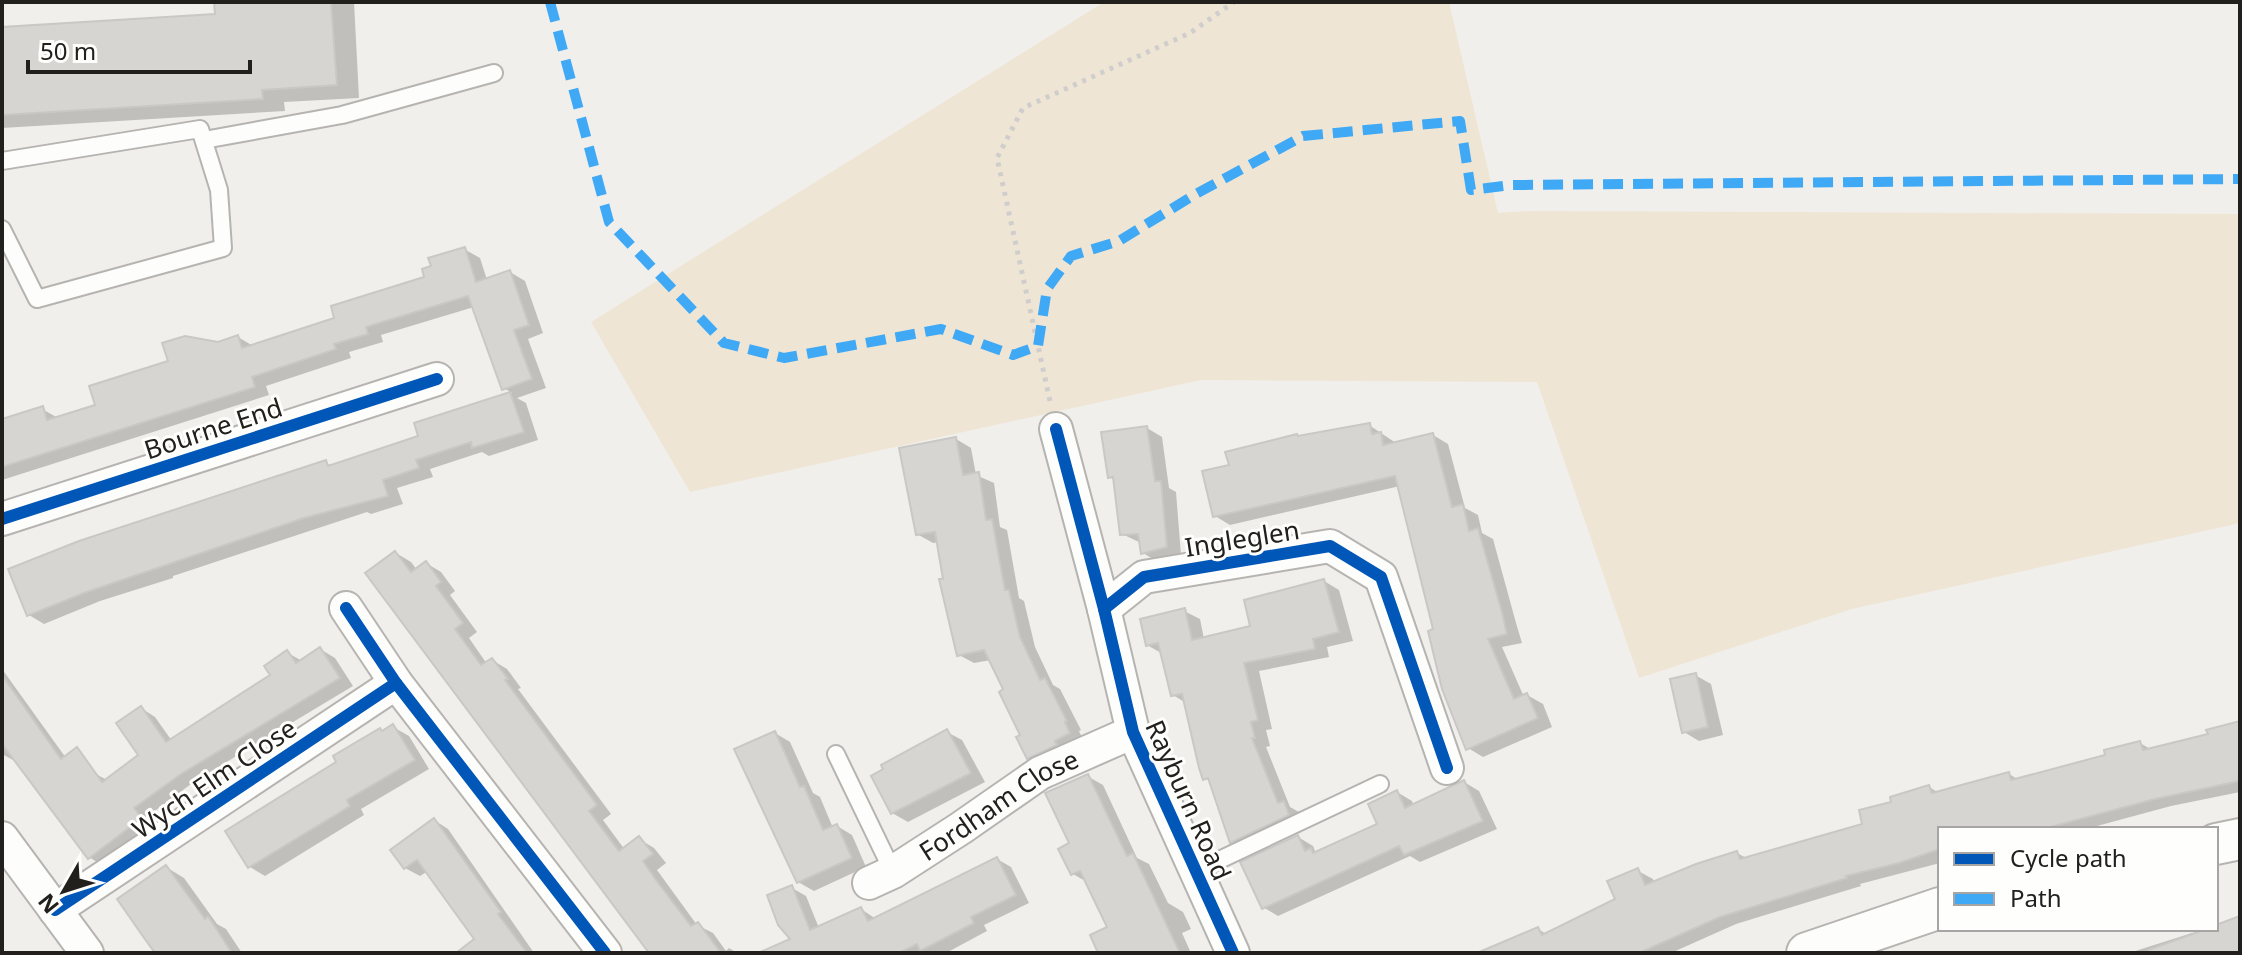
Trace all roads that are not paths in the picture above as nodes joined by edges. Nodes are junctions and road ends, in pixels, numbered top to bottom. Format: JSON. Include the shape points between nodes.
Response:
{"nodes":[{"id":1,"x":494,"y":73,"type":"dead end"},
{"id":2,"x":204,"y":140,"type":"junction"},
{"id":3,"x":2,"y":161,"type":"edge"},
{"id":4,"x":2,"y":229,"type":"edge"},
{"id":5,"x":437,"y":379,"type":"dead end"},
{"id":6,"x":1056,"y":429,"type":"road end"},
{"id":7,"x":2,"y":519,"type":"edge"},
{"id":8,"x":346,"y":608,"type":"dead end"},
{"id":9,"x":1104,"y":609,"type":"junction"},
{"id":10,"x":396,"y":683,"type":"junction"},
{"id":11,"x":1133,"y":732,"type":"junction"},
{"id":12,"x":836,"y":754,"type":"dead end"},
{"id":13,"x":1447,"y":768,"type":"dead end"},
{"id":14,"x":1380,"y":784,"type":"dead end"},
{"id":15,"x":2,"y":838,"type":"edge"},
{"id":16,"x":2240,"y":839,"type":"edge"},
{"id":17,"x":2218,"y":844,"type":"edge"},
{"id":18,"x":1196,"y":871,"type":"junction"},
{"id":19,"x":881,"y":877,"type":"joint"},
{"id":20,"x":1938,"y":909,"type":"edge"},
{"id":21,"x":55,"y":910,"type":"junction"},
{"id":22,"x":87,"y":953,"type":"edge"},
{"id":23,"x":605,"y":953,"type":"edge"},
{"id":24,"x":1233,"y":953,"type":"edge"},
{"id":25,"x":1807,"y":953,"type":"edge"}],
"edges":[{"from":1,"to":2,"type":"lane","via":[[342,115]]},
{"from":2,"to":3,"type":"lane","via":[[200,129]]},
{"from":2,"to":4,"type":"lane","via":[[219,190],[223,248],[37,299]]},
{"from":5,"to":7,"type":"street","name":"Bourne End"},
{"from":6,"to":9,"type":"street","name":"Rayburn Road"},
{"from":8,"to":10,"type":"street"},
{"from":9,"to":11,"type":"street","name":"Rayburn Road"},
{"from":9,"to":13,"type":"street","name":"Ingleglen","via":[[1144,577],[1330,546],[1381,577]]},
{"from":10,"to":21,"type":"street","name":"Wych Elm Close"},
{"from":10,"to":23,"type":"street"},
{"from":11,"to":18,"type":"street","name":"Rayburn Road"},
{"from":11,"to":19,"type":"street","name":"Fordham Close","via":[[1040,773]]},
{"from":12,"to":19,"type":"lane"},
{"from":14,"to":18,"type":"lane"},
{"from":15,"to":21,"type":"street"},
{"from":16,"to":17,"type":"street"},
{"from":18,"to":24,"type":"street","name":"Rayburn Road"},
{"from":20,"to":25,"type":"street"},
{"from":21,"to":22,"type":"street"}]}
